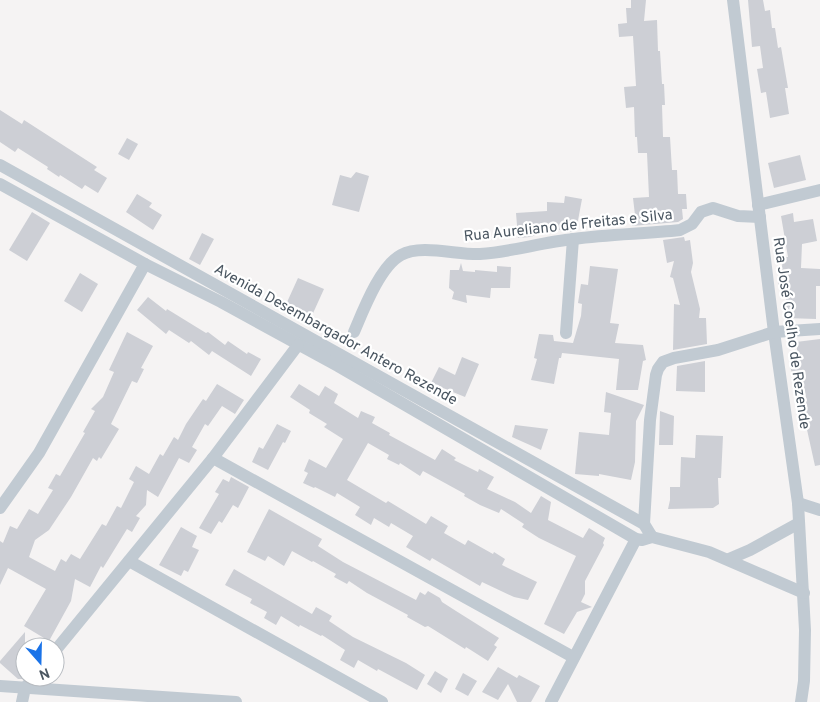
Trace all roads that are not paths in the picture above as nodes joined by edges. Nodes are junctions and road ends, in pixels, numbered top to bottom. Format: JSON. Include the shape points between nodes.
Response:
{"nodes":[{"id":1,"x":733,"y":0,"type":"edge"},
{"id":2,"x":0,"y":165,"type":"edge"},
{"id":3,"x":0,"y":184,"type":"edge"},
{"id":4,"x":820,"y":190,"type":"edge"},
{"id":5,"x":66,"y":203,"type":"junction"},
{"id":6,"x":759,"y":211,"type":"junction"},
{"id":7,"x":59,"y":217,"type":"junction"},
{"id":8,"x":573,"y":239,"type":"junction"},
{"id":9,"x":145,"y":264,"type":"junction"},
{"id":10,"x":224,"y":297,"type":"junction"},
{"id":11,"x":270,"y":323,"type":"junction"},
{"id":12,"x":820,"y":329,"type":"edge"},
{"id":13,"x":354,"y":332,"type":"dead end"},
{"id":14,"x":774,"y":332,"type":"junction"},
{"id":15,"x":566,"y":333,"type":"dead end"},
{"id":16,"x":298,"y":345,"type":"junction"},
{"id":17,"x":510,"y":450,"type":"junction"},
{"id":18,"x":213,"y":458,"type":"junction"},
{"id":19,"x":503,"y":462,"type":"junction"},
{"id":20,"x":798,"y":503,"type":"junction"},
{"id":21,"x":0,"y":508,"type":"edge"},
{"id":22,"x":820,"y":510,"type":"edge"},
{"id":23,"x":799,"y":523,"type":"junction"},
{"id":24,"x":644,"y":524,"type":"junction"},
{"id":25,"x":652,"y":537,"type":"junction"},
{"id":26,"x":636,"y":539,"type":"junction"},
{"id":27,"x":729,"y":559,"type":"junction"},
{"id":28,"x":129,"y":561,"type":"junction"},
{"id":29,"x":804,"y":593,"type":"junction"},
{"id":30,"x":65,"y":639,"type":"edge"},
{"id":31,"x":574,"y":657,"type":"junction"},
{"id":32,"x":0,"y":686,"type":"edge"},
{"id":33,"x":24,"y":688,"type":"junction"},
{"id":34,"x":22,"y":702,"type":"edge"},
{"id":35,"x":236,"y":702,"type":"edge"},
{"id":36,"x":382,"y":702,"type":"edge"},
{"id":37,"x":551,"y":702,"type":"edge"},
{"id":38,"x":801,"y":702,"type":"edge"}],
"edges":[{"from":1,"to":6,"type":"street","name":"Rua José Coelho de Rezende"},
{"from":2,"to":5,"type":"street","name":"Avenida Desembargador Antero Rezende"},
{"from":3,"to":7,"type":"street","name":"Avenida Desembargador Antero Rezende"},
{"from":4,"to":6,"type":"street","name":"Rua Aureliano de Freitas e Silva"},
{"from":5,"to":7,"type":"street"},
{"from":5,"to":10,"type":"street","name":"Avenida Desembargador Antero Rezende"},
{"from":6,"to":8,"type":"street","name":"Rua Aureliano de Freitas e Silva","via":[[738,216],[713,208],[701,212],[692,224],[680,230]]},
{"from":6,"to":14,"type":"street","name":"Rua José Coelho de Rezende"},
{"from":7,"to":9,"type":"street","name":"Avenida Desembargador Antero Rezende"},
{"from":8,"to":13,"type":"street","name":"Rua Aureliano de Freitas e Silva","via":[[495,252],[422,250],[402,254],[380,279]]},
{"from":8,"to":15,"type":"street"},
{"from":9,"to":10,"type":"street","name":"Avenida Desembargador Antero Rezende"},
{"from":9,"to":21,"type":"street","via":[[39,453]]},
{"from":10,"to":11,"type":"street","name":"Avenida Desembargador Antero Rezende"},
{"from":11,"to":16,"type":"street","name":"Avenida Desembargador Antero Rezende"},
{"from":11,"to":17,"type":"street","name":"Avenida Desembargador Antero Rezende"},
{"from":12,"to":14,"type":"street"},
{"from":14,"to":20,"type":"street","name":"Rua José Coelho de Rezende"},
{"from":14,"to":24,"type":"street","via":[[718,350],[674,358],[663,362],[658,369],[650,420]]},
{"from":16,"to":18,"type":"street"},
{"from":16,"to":19,"type":"street","name":"Avenida Desembargador Antero Rezende"},
{"from":17,"to":19,"type":"street"},
{"from":17,"to":24,"type":"street","name":"Avenida Desembargador Antero Rezende"},
{"from":18,"to":28,"type":"street"},
{"from":18,"to":31,"type":"street"},
{"from":19,"to":26,"type":"street","name":"Avenida Desembargador Antero Rezende"},
{"from":20,"to":22,"type":"street"},
{"from":20,"to":23,"type":"street","name":"Rua José Coelho de Rezende"},
{"from":23,"to":27,"type":"street"},
{"from":23,"to":29,"type":"street","name":"Rua José Coelho de Rezende"},
{"from":24,"to":25,"type":"street","name":"Avenida Desembargador Antero Rezende"},
{"from":25,"to":26,"type":"street"},
{"from":25,"to":27,"type":"street"},
{"from":26,"to":31,"type":"street"},
{"from":27,"to":29,"type":"street"},
{"from":28,"to":30,"type":"street"},
{"from":28,"to":36,"type":"street"},
{"from":29,"to":38,"type":"street","name":"Rua José Coelho de Rezende"},
{"from":31,"to":37,"type":"street"},
{"from":32,"to":33,"type":"street"},
{"from":33,"to":34,"type":"street"},
{"from":33,"to":35,"type":"street"}]}
